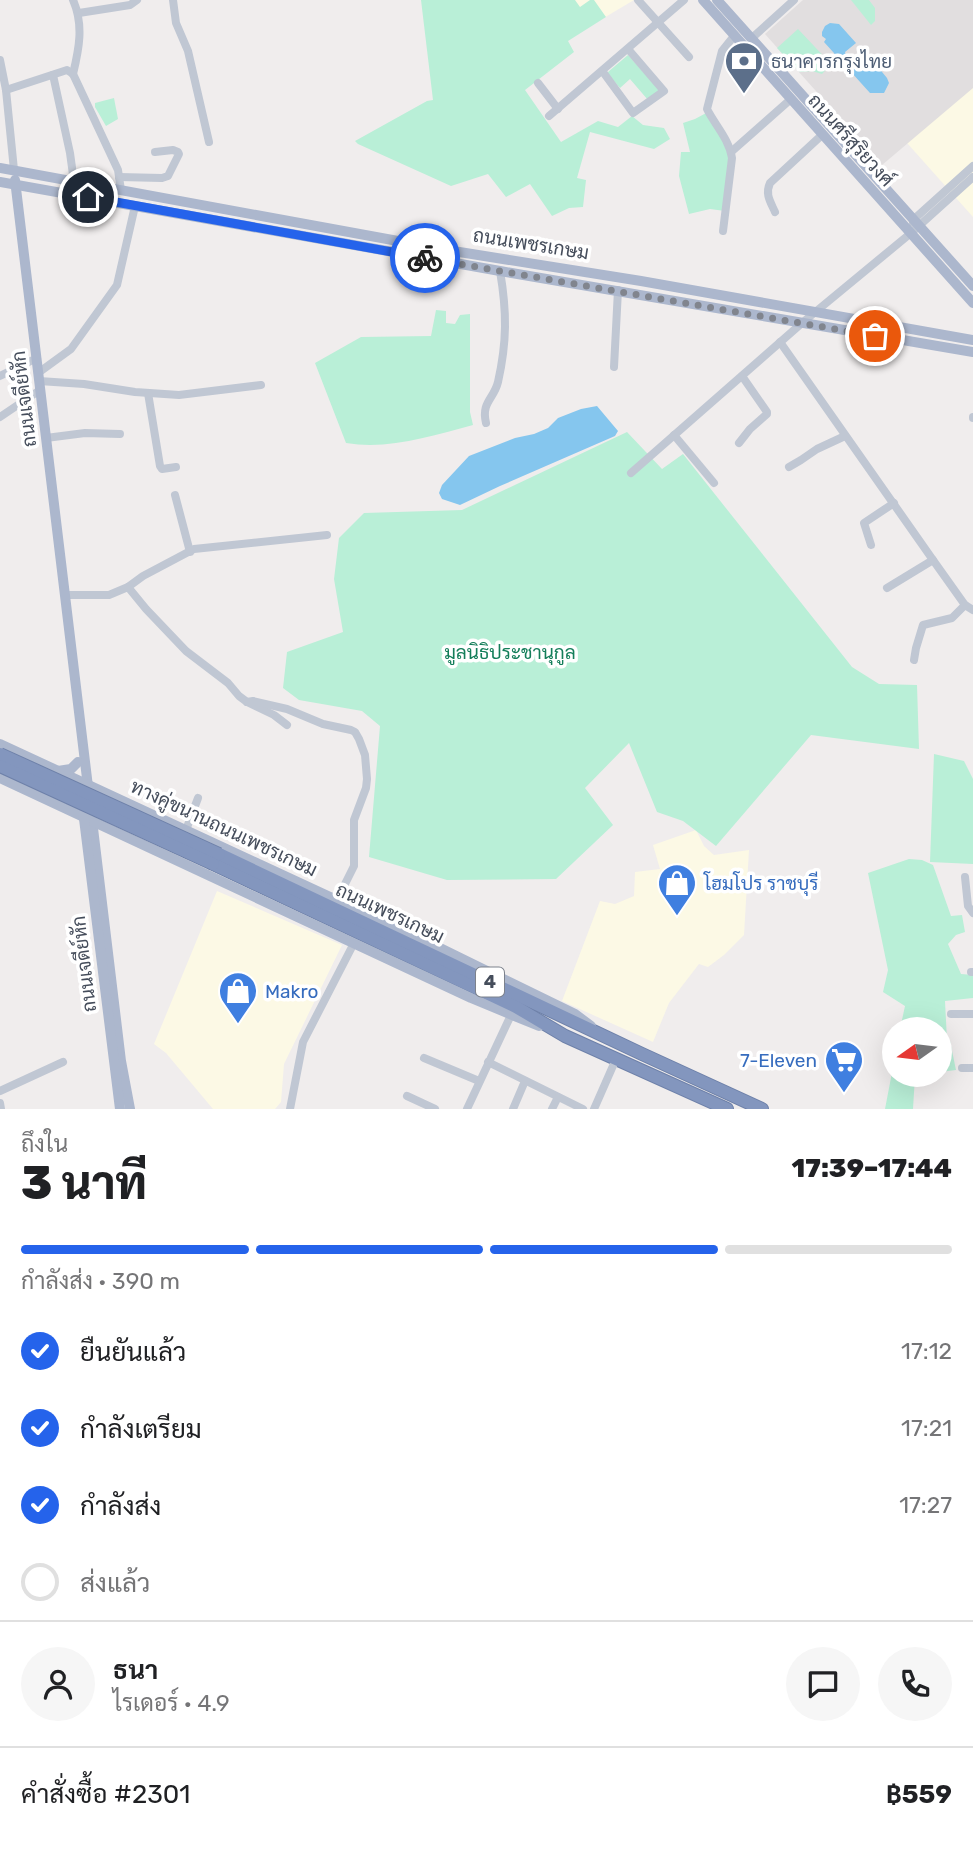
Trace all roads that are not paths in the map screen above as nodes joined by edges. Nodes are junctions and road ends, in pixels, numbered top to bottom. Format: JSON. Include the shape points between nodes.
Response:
{"nodes":[{"id":1,"x":74,"y":0,"type":"edge"},
{"id":2,"x":137,"y":0,"type":"edge"},
{"id":3,"x":173,"y":0,"type":"edge"},
{"id":4,"x":638,"y":0,"type":"edge"},
{"id":5,"x":684,"y":0,"type":"edge"},
{"id":6,"x":703,"y":0,"type":"edge"},
{"id":7,"x":717,"y":0,"type":"edge"},
{"id":8,"x":793,"y":0,"type":"edge"},
{"id":9,"x":79,"y":13,"type":"junction"},
{"id":10,"x":659,"y":23,"type":"junction"},
{"id":11,"x":734,"y":36,"type":"junction"},
{"id":12,"x":748,"y":41,"type":"junction"},
{"id":13,"x":628,"y":49,"type":"junction"},
{"id":14,"x":689,"y":57,"type":"dead end"},
{"id":15,"x":0,"y":60,"type":"edge"},
{"id":16,"x":603,"y":72,"type":"junction"},
{"id":17,"x":73,"y":74,"type":"junction"},
{"id":18,"x":53,"y":75,"type":"junction"},
{"id":19,"x":538,"y":83,"type":"dead end"},
{"id":20,"x":6,"y":90,"type":"junction"},
{"id":21,"x":791,"y":99,"type":"junction"},
{"id":22,"x":558,"y":109,"type":"junction"},
{"id":23,"x":4,"y":115,"type":"edge"},
{"id":24,"x":549,"y":116,"type":"dead end"},
{"id":25,"x":822,"y":134,"type":"junction"},
{"id":26,"x":209,"y":142,"type":"dead end"},
{"id":27,"x":155,"y":152,"type":"dead end"},
{"id":28,"x":731,"y":152,"type":"junction"},
{"id":29,"x":973,"y":166,"type":"edge"},
{"id":30,"x":0,"y":168,"type":"edge"},
{"id":31,"x":14,"y":170,"type":"junction"},
{"id":32,"x":119,"y":177,"type":"junction"},
{"id":33,"x":973,"y":177,"type":"edge"},
{"id":34,"x":74,"y":181,"type":"junction"},
{"id":35,"x":0,"y":182,"type":"edge"},
{"id":36,"x":16,"y":185,"type":"junction"},
{"id":37,"x":121,"y":190,"type":"junction"},
{"id":38,"x":135,"y":206,"type":"junction"},
{"id":39,"x":775,"y":212,"type":"dead end"},
{"id":40,"x":914,"y":227,"type":"junction"},
{"id":41,"x":723,"y":231,"type":"dead end"},
{"id":42,"x":456,"y":257,"type":"junction"},
{"id":43,"x":500,"y":271,"type":"junction"},
{"id":44,"x":973,"y":286,"type":"edge"},
{"id":45,"x":618,"y":290,"type":"junction"},
{"id":46,"x":973,"y":303,"type":"edge"},
{"id":47,"x":816,"y":313,"type":"junction"},
{"id":48,"x":802,"y":323,"type":"junction"},
{"id":49,"x":973,"y":340,"type":"edge"},
{"id":50,"x":780,"y":342,"type":"junction"},
{"id":51,"x":973,"y":352,"type":"edge"},
{"id":52,"x":37,"y":358,"type":"junction"},
{"id":53,"x":614,"y":367,"type":"dead end"},
{"id":54,"x":0,"y":376,"type":"edge"},
{"id":55,"x":742,"y":376,"type":"junction"},
{"id":56,"x":39,"y":381,"type":"junction"},
{"id":57,"x":261,"y":385,"type":"dead end"},
{"id":58,"x":148,"y":393,"type":"junction"},
{"id":59,"x":0,"y":417,"type":"edge"},
{"id":60,"x":486,"y":423,"type":"dead end"},
{"id":61,"x":120,"y":434,"type":"dead end"},
{"id":62,"x":674,"y":435,"type":"junction"},
{"id":63,"x":845,"y":436,"type":"junction"},
{"id":64,"x":46,"y":438,"type":"junction"},
{"id":65,"x":739,"y":443,"type":"dead end"},
{"id":66,"x":176,"y":467,"type":"dead end"},
{"id":67,"x":789,"y":467,"type":"dead end"},
{"id":68,"x":631,"y":473,"type":"dead end"},
{"id":69,"x":714,"y":483,"type":"dead end"},
{"id":70,"x":175,"y":495,"type":"dead end"},
{"id":71,"x":894,"y":503,"type":"junction"},
{"id":72,"x":327,"y":535,"type":"dead end"},
{"id":73,"x":871,"y":545,"type":"dead end"},
{"id":74,"x":190,"y":552,"type":"junction"},
{"id":75,"x":933,"y":560,"type":"junction"},
{"id":76,"x":128,"y":587,"type":"junction"},
{"id":77,"x":887,"y":588,"type":"dead end"},
{"id":78,"x":65,"y":595,"type":"junction"},
{"id":79,"x":969,"y":607,"type":"edge"},
{"id":80,"x":914,"y":660,"type":"dead end"},
{"id":81,"x":247,"y":702,"type":"junction"},
{"id":82,"x":287,"y":725,"type":"dead end"},
{"id":83,"x":0,"y":744,"type":"edge"},
{"id":84,"x":0,"y":754,"type":"edge"},
{"id":85,"x":82,"y":765,"type":"junction"},
{"id":86,"x":0,"y":766,"type":"edge"},
{"id":87,"x":58,"y":771,"type":"junction"},
{"id":88,"x":0,"y":778,"type":"edge"},
{"id":89,"x":83,"y":783,"type":"junction"},
{"id":90,"x":116,"y":797,"type":"junction"},
{"id":91,"x":198,"y":798,"type":"dead end"},
{"id":92,"x":56,"y":803,"type":"junction"},
{"id":93,"x":88,"y":818,"type":"junction"},
{"id":94,"x":186,"y":830,"type":"junction"},
{"id":95,"x":118,"y":832,"type":"junction"},
{"id":96,"x":86,"y":834,"type":"junction"},
{"id":97,"x":95,"y":847,"type":"junction"},
{"id":98,"x":216,"y":859,"type":"junction"},
{"id":99,"x":965,"y":877,"type":"dead end"},
{"id":100,"x":337,"y":900,"type":"junction"},
{"id":101,"x":973,"y":913,"type":"edge"},
{"id":102,"x":354,"y":943,"type":"junction"},
{"id":103,"x":951,"y":1014,"type":"dead end"},
{"id":104,"x":973,"y":1014,"type":"edge"},
{"id":105,"x":511,"y":1015,"type":"junction"},
{"id":106,"x":565,"y":1035,"type":"junction"},
{"id":107,"x":618,"y":1043,"type":"junction"},
{"id":108,"x":424,"y":1058,"type":"dead end"},
{"id":109,"x":616,"y":1059,"type":"junction"},
{"id":110,"x":63,"y":1062,"type":"dead end"},
{"id":111,"x":488,"y":1062,"type":"junction"},
{"id":112,"x":962,"y":1068,"type":"dead end"},
{"id":113,"x":973,"y":1068,"type":"edge"},
{"id":114,"x":479,"y":1081,"type":"junction"},
{"id":115,"x":525,"y":1081,"type":"junction"},
{"id":116,"x":0,"y":1091,"type":"edge"},
{"id":117,"x":407,"y":1096,"type":"dead end"},
{"id":118,"x":558,"y":1097,"type":"junction"},
{"id":119,"x":0,"y":1102,"type":"edge"},
{"id":120,"x":424,"y":1107,"type":"edge"},
{"id":121,"x":1,"y":1109,"type":"edge"},
{"id":122,"x":120,"y":1109,"type":"edge"},
{"id":123,"x":130,"y":1109,"type":"edge"},
{"id":124,"x":290,"y":1109,"type":"edge"},
{"id":125,"x":435,"y":1109,"type":"edge"},
{"id":126,"x":467,"y":1109,"type":"edge"},
{"id":127,"x":513,"y":1109,"type":"edge"},
{"id":128,"x":552,"y":1109,"type":"edge"},
{"id":129,"x":583,"y":1109,"type":"edge"},
{"id":130,"x":594,"y":1109,"type":"edge"},
{"id":131,"x":727,"y":1109,"type":"edge"},
{"id":132,"x":762,"y":1109,"type":"edge"}],
"edges":[{"from":1,"to":9,"type":"street"},
{"from":2,"to":9,"type":"street"},
{"from":3,"to":26,"type":"street"},
{"from":4,"to":10,"type":"street"},
{"from":5,"to":10,"type":"street"},
{"from":6,"to":11,"type":"main road","name":"ถนนศรีสุริยวงศ์"},
{"from":7,"to":12,"type":"main road","name":"ถนนศรีสุริยวงศ์"},
{"from":8,"to":12,"type":"street"},
{"from":9,"to":17,"type":"street","via":[[80,45]]},
{"from":10,"to":13,"type":"street"},
{"from":10,"to":14,"type":"street"},
{"from":11,"to":12,"type":"main road","name":"ถนนศรีสุริยวงศ์"},
{"from":11,"to":28,"type":"street","via":[[722,51],[706,109]]},
{"from":12,"to":21,"type":"main road","name":"ถนนศรีสุริยวงศ์"},
{"from":12,"to":40,"type":"main road","name":"ถนนศรีสุริยวงศ์"},
{"from":13,"to":16,"type":"street"},
{"from":13,"to":16,"type":"street","via":[[664,91],[633,113]]},
{"from":15,"to":20,"type":"street","name":"ถนนเจดีย์หัก"},
{"from":16,"to":22,"type":"street"},
{"from":17,"to":18,"type":"street","via":[[66,70]]},
{"from":17,"to":32,"type":"street"},
{"from":18,"to":20,"type":"street"},
{"from":18,"to":34,"type":"street"},
{"from":19,"to":22,"type":"street"},
{"from":20,"to":23,"type":"street","name":"ถนนเจดีย์หัก"},
{"from":21,"to":25,"type":"main road","name":"ถนนศรีสุริยวงศ์"},
{"from":21,"to":28,"type":"street"},
{"from":22,"to":24,"type":"street"},
{"from":23,"to":31,"type":"street","name":"ถนนเจดีย์หัก"},
{"from":25,"to":39,"type":"street","via":[[770,183],[767,194]]},
{"from":25,"to":40,"type":"main road","name":"ถนนศรีสุริยวงศ์"},
{"from":27,"to":32,"type":"street","via":[[178,152],[169,176]]},
{"from":28,"to":41,"type":"street"},
{"from":29,"to":40,"type":"street"},
{"from":30,"to":31,"type":"main road","name":"ถนนเพชรเกษม"},
{"from":31,"to":34,"type":"main road","name":"ถนนเพชรเกษม"},
{"from":31,"to":36,"type":"main road","name":"ถนนเจดีย์หัก"},
{"from":32,"to":37,"type":"street"},
{"from":33,"to":40,"type":"street"},
{"from":34,"to":37,"type":"main road","name":"ถนนเพชรเกษม"},
{"from":35,"to":36,"type":"main road","name":"ถนนเพชรเกษม"},
{"from":36,"to":38,"type":"main road","name":"ถนนเพชรเกษม"},
{"from":36,"to":52,"type":"main road","name":"ถนนเจดีย์หัก"},
{"from":37,"to":42,"type":"main road","name":"ถนนเพชรเกษม"},
{"from":38,"to":42,"type":"main road","name":"ถนนเพชรเกษม"},
{"from":38,"to":56,"type":"street","via":[[117,285],[71,349]]},
{"from":40,"to":44,"type":"main road","name":"ถนนศรีสุริยวงศ์"},
{"from":40,"to":46,"type":"main road","name":"ถนนศรีสุริยวงศ์"},
{"from":40,"to":47,"type":"street"},
{"from":42,"to":43,"type":"main road","name":"ถนนเพชรเกษม"},
{"from":42,"to":47,"type":"main road","name":"ถนนเพชรเกษม","via":[[641,281]]},
{"from":43,"to":45,"type":"main road","name":"ถนนเพชรเกษม"},
{"from":43,"to":60,"type":"street","via":[[506,327],[498,383],[485,409]]},
{"from":45,"to":48,"type":"main road","name":"ถนนเพชรเกษม"},
{"from":45,"to":53,"type":"street"},
{"from":47,"to":48,"type":"street"},
{"from":47,"to":49,"type":"main road","name":"ถนนเพชรเกษม"},
{"from":48,"to":50,"type":"street"},
{"from":48,"to":51,"type":"main road","name":"ถนนเพชรเกษม"},
{"from":50,"to":55,"type":"street"},
{"from":50,"to":63,"type":"street"},
{"from":52,"to":54,"type":"street"},
{"from":52,"to":56,"type":"main road","name":"ถนนเจดีย์หัก"},
{"from":55,"to":62,"type":"street"},
{"from":55,"to":65,"type":"street","via":[[767,412]]},
{"from":56,"to":58,"type":"street"},
{"from":56,"to":59,"type":"street"},
{"from":56,"to":64,"type":"main road","name":"ถนนเจดีย์หัก"},
{"from":57,"to":58,"type":"street","via":[[179,395]]},
{"from":58,"to":66,"type":"street","via":[[160,467]]},
{"from":61,"to":64,"type":"street"},
{"from":62,"to":68,"type":"street"},
{"from":62,"to":69,"type":"street"},
{"from":63,"to":67,"type":"street"},
{"from":63,"to":71,"type":"street"},
{"from":64,"to":78,"type":"main road","name":"ถนนเจดีย์หัก"},
{"from":70,"to":74,"type":"street"},
{"from":71,"to":73,"type":"street","via":[[864,523]]},
{"from":71,"to":75,"type":"street"},
{"from":72,"to":74,"type":"street"},
{"from":74,"to":76,"type":"street"},
{"from":75,"to":77,"type":"street"},
{"from":75,"to":79,"type":"street"},
{"from":76,"to":78,"type":"street","via":[[109,595]]},
{"from":76,"to":81,"type":"street","via":[[186,651]]},
{"from":78,"to":85,"type":"main road","name":"ถนนเจดีย์หัก"},
{"from":79,"to":80,"type":"street","via":[[952,618],[923,625]]},
{"from":81,"to":82,"type":"street"},
{"from":81,"to":100,"type":"street","via":[[276,706],[351,730],[359,739],[368,779],[354,820],[354,866]]},
{"from":83,"to":87,"type":"main road","name":"ทางคู่ขนานถนนเพชรเกษม","number":"4"},
{"from":84,"to":98,"type":"highway","name":"ถนนเพชรเกษม","number":"4","bridge":true},
{"from":85,"to":87,"type":"main road"},
{"from":85,"to":89,"type":"main road","name":"ถนนเจดีย์หัก"},
{"from":85,"to":90,"type":"main road"},
{"from":86,"to":98,"type":"highway","name":"ถนนเพชรเกษม","number":"4","bridge":true},
{"from":87,"to":89,"type":"main road","name":"ทางคู่ขนานถนนเพชรเกษม","number":"4"},
{"from":88,"to":92,"type":"main road","number":"4"},
{"from":89,"to":90,"type":"main road","name":"ทางคู่ขนานถนนเพชรเกษม","number":"4"},
{"from":89,"to":93,"type":"main road","name":"ถนนเจดีย์หัก"},
{"from":90,"to":94,"type":"main road","name":"ทางคู่ขนานถนนเพชรเกษม","number":"4"},
{"from":91,"to":94,"type":"street"},
{"from":92,"to":93,"type":"main road","number":"4"},
{"from":92,"to":96,"type":"main road"},
{"from":93,"to":95,"type":"main road","number":"4"},
{"from":93,"to":96,"type":"main road","name":"ถนนเจดีย์หัก"},
{"from":93,"to":97,"type":"main road","name":"ถนนเจดีย์หัก"},
{"from":94,"to":100,"type":"main road","name":"ทางคู่ขนานถนนเพชรเกษม","number":"4"},
{"from":95,"to":97,"type":"main road","via":[[105,836]]},
{"from":95,"to":102,"type":"main road","number":"4"},
{"from":96,"to":122,"type":"main road","name":"ถนนเจดีย์หัก"},
{"from":97,"to":123,"type":"main road","name":"ถนนเจดีย์หัก"},
{"from":98,"to":106,"type":"highway","name":"ถนนเพชรเกษม","number":"4"},
{"from":98,"to":107,"type":"highway","name":"ถนนเพชรเกษม","number":"4"},
{"from":99,"to":101,"type":"street"},
{"from":100,"to":107,"type":"main road","name":"ทางคู่ขนานถนนเพชรเกษม","number":"4","via":[[575,1014]]},
{"from":102,"to":105,"type":"main road","number":"4"},
{"from":102,"to":124,"type":"street","via":[[303,1042]]},
{"from":103,"to":104,"type":"street"},
{"from":105,"to":106,"type":"main road","number":"4"},
{"from":105,"to":111,"type":"street"},
{"from":106,"to":109,"type":"highway","name":"ถนนเพชรเกษม","number":"4"},
{"from":107,"to":132,"type":"highway","name":"ถนนเพชรเกษม","number":"4"},
{"from":108,"to":114,"type":"street"},
{"from":109,"to":130,"type":"street"},
{"from":109,"to":131,"type":"highway","name":"ถนนเพชรเกษม","number":"4"},
{"from":110,"to":116,"type":"street"},
{"from":111,"to":114,"type":"street"},
{"from":111,"to":115,"type":"street"},
{"from":112,"to":113,"type":"street"},
{"from":114,"to":126,"type":"street"},
{"from":115,"to":118,"type":"street"},
{"from":115,"to":127,"type":"street"},
{"from":117,"to":120,"type":"street"},
{"from":118,"to":128,"type":"street"},
{"from":118,"to":129,"type":"street"},
{"from":119,"to":121,"type":"street"},
{"from":120,"to":125,"type":"street"}]}
